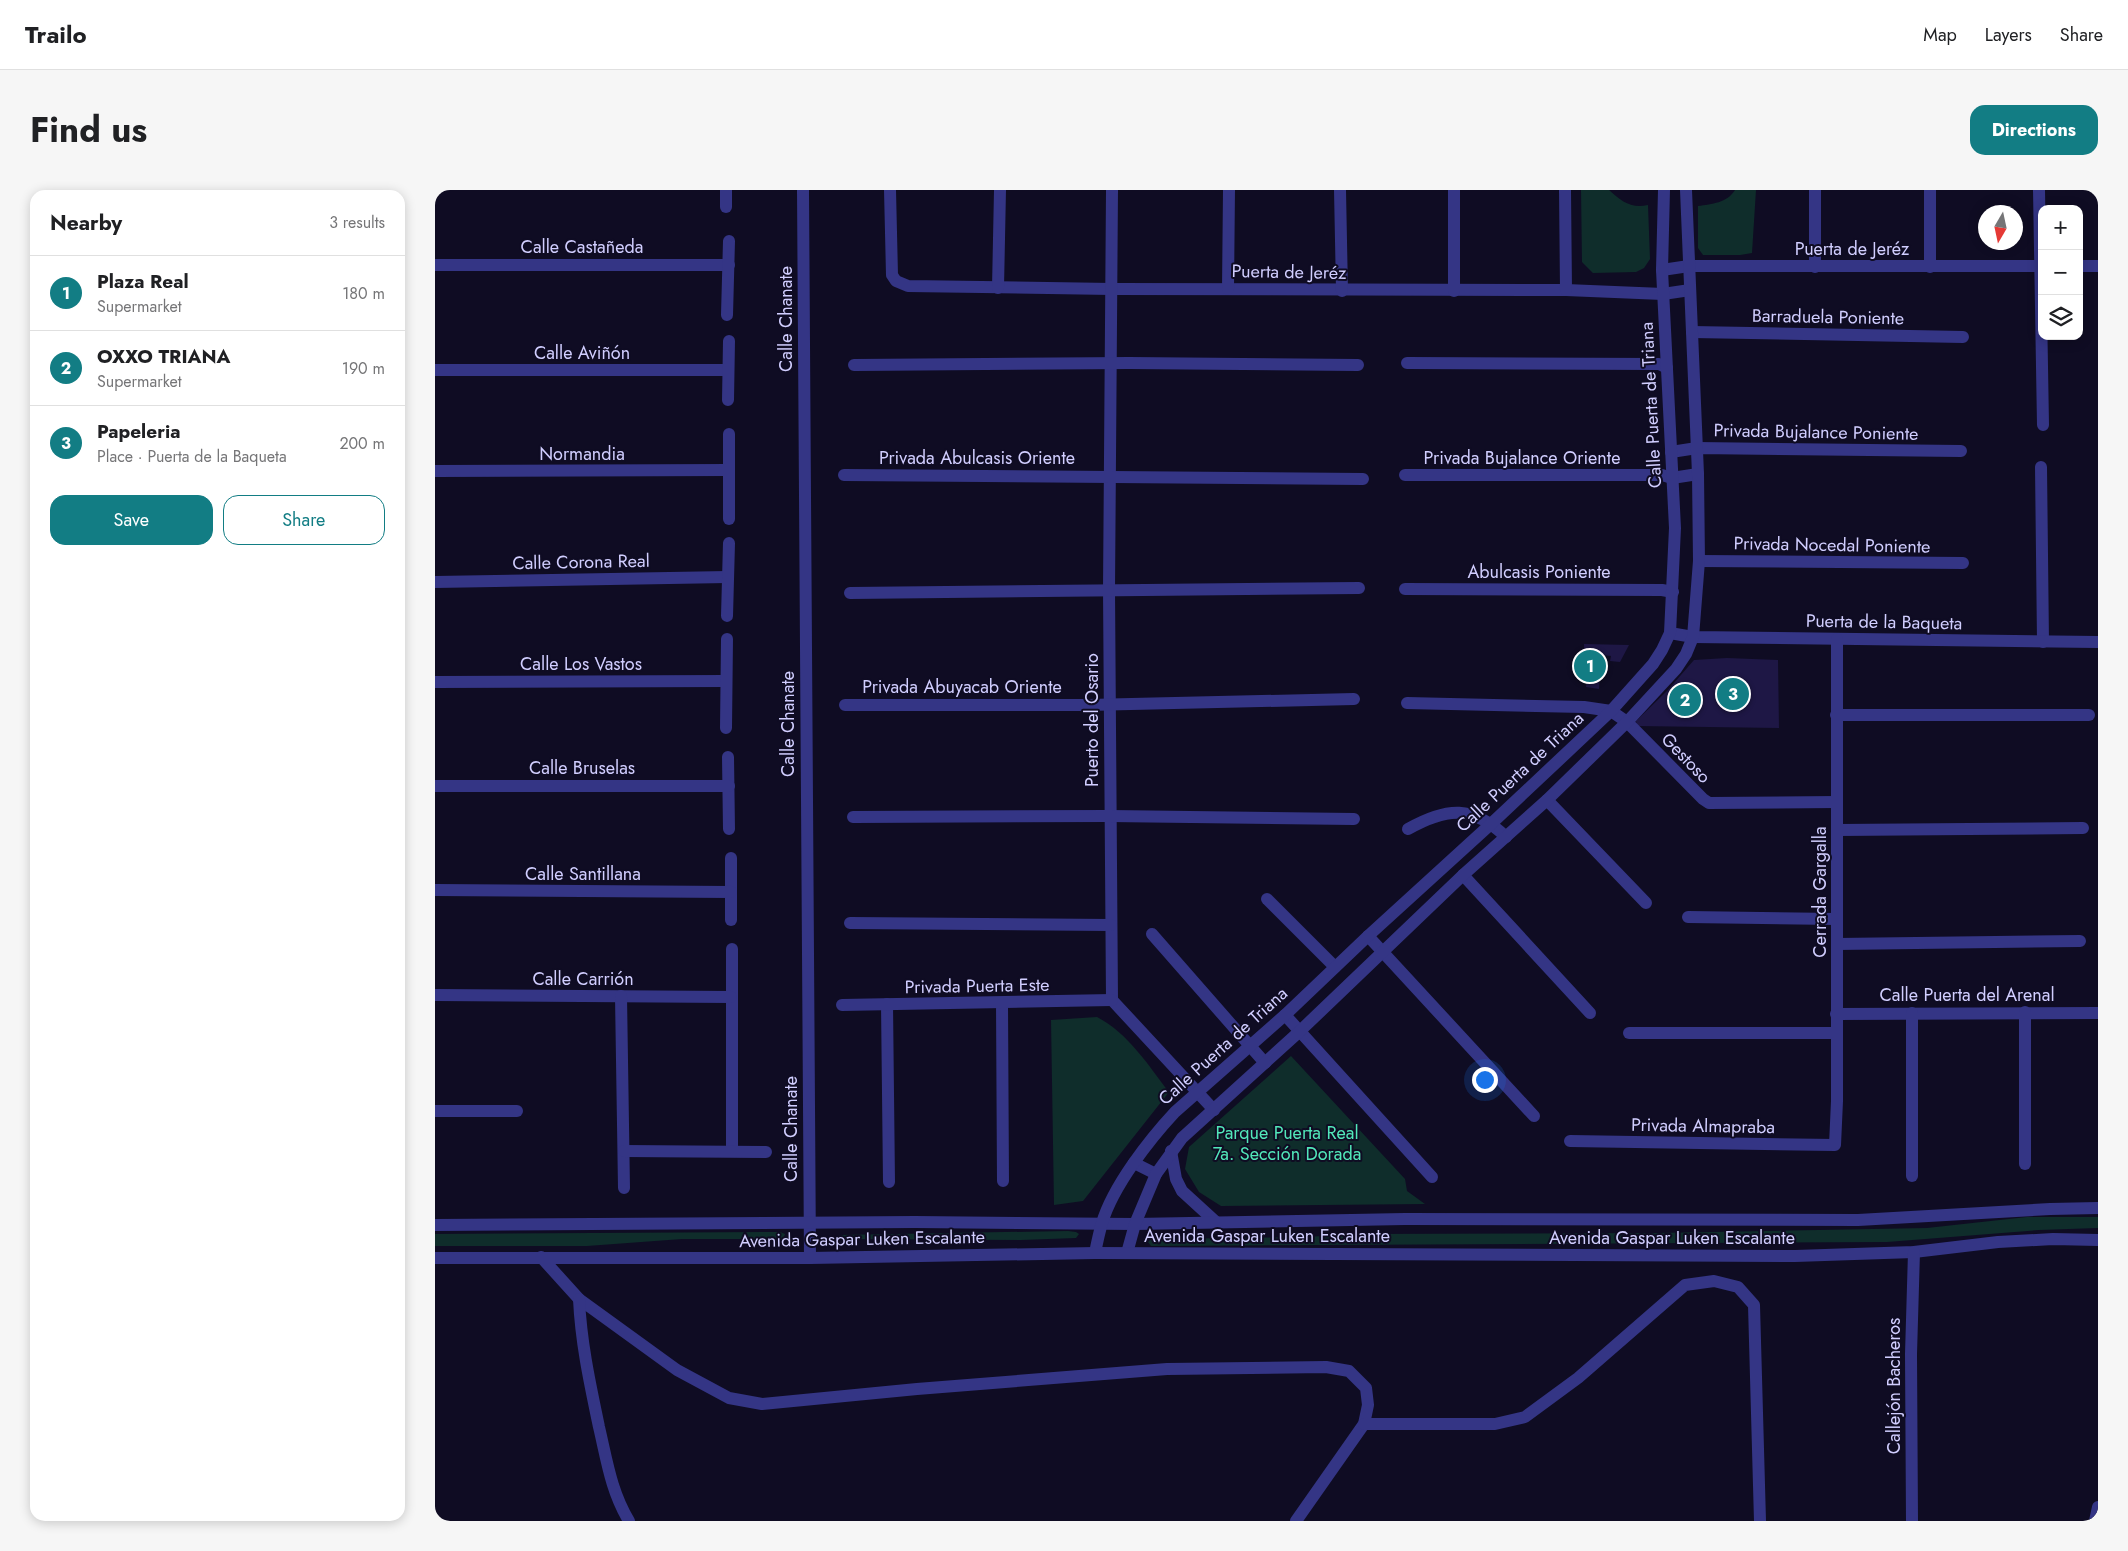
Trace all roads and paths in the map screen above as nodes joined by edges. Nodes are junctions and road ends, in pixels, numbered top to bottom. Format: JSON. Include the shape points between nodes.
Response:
{"nodes":[{"id":1,"x":726,"y":190,"type":"edge"},
{"id":2,"x":803,"y":190,"type":"edge"},
{"id":3,"x":890,"y":190,"type":"edge"},
{"id":4,"x":1000,"y":190,"type":"edge"},
{"id":5,"x":1112,"y":190,"type":"edge"},
{"id":6,"x":1229,"y":190,"type":"edge"},
{"id":7,"x":1339,"y":190,"type":"edge"},
{"id":8,"x":1454,"y":190,"type":"edge"},
{"id":9,"x":1565,"y":190,"type":"edge"},
{"id":10,"x":1664,"y":190,"type":"edge"},
{"id":11,"x":1686,"y":190,"type":"edge"},
{"id":12,"x":1815,"y":190,"type":"edge"},
{"id":13,"x":1930,"y":190,"type":"edge"},
{"id":14,"x":2039,"y":190,"type":"edge"},
{"id":15,"x":726,"y":207,"type":"dead end"},
{"id":16,"x":729,"y":241,"type":"dead end"},
{"id":17,"x":2041,"y":250,"type":"edge"},
{"id":18,"x":435,"y":265,"type":"edge"},
{"id":19,"x":729,"y":265,"type":"junction"},
{"id":20,"x":1689,"y":266,"type":"junction"},
{"id":21,"x":2038,"y":266,"type":"edge"},
{"id":22,"x":2083,"y":266,"type":"edge"},
{"id":23,"x":2098,"y":266,"type":"edge"},
{"id":24,"x":1815,"y":267,"type":"junction"},
{"id":25,"x":1930,"y":267,"type":"junction"},
{"id":26,"x":1662,"y":270,"type":"junction"},
{"id":27,"x":998,"y":288,"type":"junction"},
{"id":28,"x":1112,"y":289,"type":"junction"},
{"id":29,"x":1228,"y":289,"type":"junction"},
{"id":30,"x":1566,"y":290,"type":"junction"},
{"id":31,"x":1690,"y":290,"type":"junction"},
{"id":32,"x":1342,"y":291,"type":"junction"},
{"id":33,"x":1454,"y":291,"type":"junction"},
{"id":34,"x":1663,"y":294,"type":"junction"},
{"id":35,"x":2041,"y":295,"type":"edge"},
{"id":36,"x":727,"y":315,"type":"dead end"},
{"id":37,"x":1692,"y":332,"type":"junction"},
{"id":38,"x":1963,"y":337,"type":"dead end"},
{"id":39,"x":729,"y":341,"type":"dead end"},
{"id":40,"x":1111,"y":363,"type":"junction"},
{"id":41,"x":1407,"y":363,"type":"dead end"},
{"id":42,"x":854,"y":365,"type":"dead end"},
{"id":43,"x":1358,"y":365,"type":"dead end"},
{"id":44,"x":1667,"y":368,"type":"junction"},
{"id":45,"x":435,"y":370,"type":"edge"},
{"id":46,"x":729,"y":370,"type":"junction"},
{"id":47,"x":729,"y":400,"type":"dead end"},
{"id":48,"x":2043,"y":425,"type":"dead end"},
{"id":49,"x":729,"y":434,"type":"dead end"},
{"id":50,"x":1697,"y":448,"type":"junction"},
{"id":51,"x":1961,"y":451,"type":"dead end"},
{"id":52,"x":1671,"y":452,"type":"junction"},
{"id":53,"x":2041,"y":467,"type":"dead end"},
{"id":54,"x":729,"y":470,"type":"junction"},
{"id":55,"x":435,"y":471,"type":"edge"},
{"id":56,"x":1699,"y":474,"type":"junction"},
{"id":57,"x":844,"y":475,"type":"dead end"},
{"id":58,"x":1405,"y":475,"type":"dead end"},
{"id":59,"x":1109,"y":476,"type":"junction"},
{"id":60,"x":1672,"y":478,"type":"junction"},
{"id":61,"x":1363,"y":479,"type":"dead end"},
{"id":62,"x":729,"y":519,"type":"dead end"},
{"id":63,"x":729,"y":543,"type":"dead end"},
{"id":64,"x":1699,"y":561,"type":"junction"},
{"id":65,"x":1963,"y":563,"type":"dead end"},
{"id":66,"x":728,"y":577,"type":"junction"},
{"id":67,"x":435,"y":582,"type":"edge"},
{"id":68,"x":1359,"y":588,"type":"dead end"},
{"id":69,"x":1405,"y":589,"type":"dead end"},
{"id":70,"x":1109,"y":590,"type":"junction"},
{"id":71,"x":1673,"y":592,"type":"junction"},
{"id":72,"x":850,"y":593,"type":"dead end"},
{"id":73,"x":727,"y":616,"type":"dead end"},
{"id":74,"x":1671,"y":633,"type":"junction"},
{"id":75,"x":1693,"y":637,"type":"junction"},
{"id":76,"x":727,"y":639,"type":"dead end"},
{"id":77,"x":1837,"y":639,"type":"junction"},
{"id":78,"x":2043,"y":642,"type":"junction"},
{"id":79,"x":2098,"y":642,"type":"edge"},
{"id":80,"x":726,"y":681,"type":"junction"},
{"id":81,"x":435,"y":682,"type":"edge"},
{"id":82,"x":1354,"y":699,"type":"dead end"},
{"id":83,"x":1407,"y":703,"type":"dead end"},
{"id":84,"x":1110,"y":704,"type":"junction"},
{"id":85,"x":845,"y":705,"type":"dead end"},
{"id":86,"x":1611,"y":711,"type":"junction"},
{"id":87,"x":2089,"y":715,"type":"dead end"},
{"id":88,"x":1836,"y":716,"type":"junction"},
{"id":89,"x":1627,"y":722,"type":"junction"},
{"id":90,"x":726,"y":728,"type":"dead end"},
{"id":91,"x":728,"y":757,"type":"dead end"},
{"id":92,"x":435,"y":786,"type":"edge"},
{"id":93,"x":729,"y":786,"type":"junction"},
{"id":94,"x":1547,"y":800,"type":"junction"},
{"id":95,"x":1837,"y":802,"type":"junction"},
{"id":96,"x":1109,"y":816,"type":"junction"},
{"id":97,"x":853,"y":817,"type":"dead end"},
{"id":98,"x":1355,"y":819,"type":"dead end"},
{"id":99,"x":1492,"y":823,"type":"junction"},
{"id":100,"x":2083,"y":828,"type":"dead end"},
{"id":101,"x":729,"y":829,"type":"dead end"},
{"id":102,"x":1408,"y":829,"type":"dead end"},
{"id":103,"x":1837,"y":830,"type":"junction"},
{"id":104,"x":1506,"y":837,"type":"junction"},
{"id":105,"x":731,"y":858,"type":"dead end"},
{"id":106,"x":1463,"y":875,"type":"junction"},
{"id":107,"x":435,"y":890,"type":"edge"},
{"id":108,"x":731,"y":892,"type":"junction"},
{"id":109,"x":1267,"y":900,"type":"dead end"},
{"id":110,"x":1646,"y":903,"type":"dead end"},
{"id":111,"x":1688,"y":917,"type":"dead end"},
{"id":112,"x":1837,"y":919,"type":"junction"},
{"id":113,"x":731,"y":920,"type":"dead end"},
{"id":114,"x":850,"y":923,"type":"dead end"},
{"id":115,"x":1111,"y":925,"type":"junction"},
{"id":116,"x":1152,"y":934,"type":"dead end"},
{"id":117,"x":1368,"y":936,"type":"junction"},
{"id":118,"x":2080,"y":941,"type":"dead end"},
{"id":119,"x":1837,"y":944,"type":"junction"},
{"id":120,"x":732,"y":949,"type":"dead end"},
{"id":121,"x":1383,"y":951,"type":"junction"},
{"id":122,"x":1335,"y":967,"type":"junction"},
{"id":123,"x":435,"y":995,"type":"edge"},
{"id":124,"x":621,"y":996,"type":"junction"},
{"id":125,"x":731,"y":997,"type":"junction"},
{"id":126,"x":1112,"y":1000,"type":"junction"},
{"id":127,"x":887,"y":1004,"type":"junction"},
{"id":128,"x":1002,"y":1004,"type":"junction"},
{"id":129,"x":842,"y":1005,"type":"dead end"},
{"id":130,"x":2025,"y":1012,"type":"junction"},
{"id":131,"x":1590,"y":1013,"type":"dead end"},
{"id":132,"x":1912,"y":1013,"type":"junction"},
{"id":133,"x":2098,"y":1013,"type":"edge"},
{"id":134,"x":1836,"y":1014,"type":"junction"},
{"id":135,"x":1285,"y":1015,"type":"junction"},
{"id":136,"x":1300,"y":1031,"type":"junction"},
{"id":137,"x":1629,"y":1033,"type":"dead end"},
{"id":138,"x":1837,"y":1033,"type":"junction"},
{"id":139,"x":1250,"y":1047,"type":"junction"},
{"id":140,"x":1265,"y":1063,"type":"junction"},
{"id":141,"x":1198,"y":1092,"type":"junction"},
{"id":142,"x":1214,"y":1110,"type":"junction"},
{"id":143,"x":517,"y":1111,"type":"dead end"},
{"id":144,"x":435,"y":1112,"type":"edge"},
{"id":145,"x":1534,"y":1116,"type":"dead end"},
{"id":146,"x":1570,"y":1141,"type":"dead end"},
{"id":147,"x":1835,"y":1144,"type":"joint"},
{"id":148,"x":624,"y":1151,"type":"junction"},
{"id":149,"x":732,"y":1151,"type":"junction"},
{"id":150,"x":1171,"y":1151,"type":"junction"},
{"id":151,"x":765,"y":1152,"type":"dead end"},
{"id":152,"x":1134,"y":1163,"type":"junction"},
{"id":153,"x":2025,"y":1164,"type":"dead end"},
{"id":154,"x":1156,"y":1174,"type":"junction"},
{"id":155,"x":1432,"y":1176,"type":"dead end"},
{"id":156,"x":1912,"y":1176,"type":"dead end"},
{"id":157,"x":1003,"y":1181,"type":"dead end"},
{"id":158,"x":889,"y":1182,"type":"dead end"},
{"id":159,"x":624,"y":1188,"type":"dead end"},
{"id":160,"x":2098,"y":1208,"type":"edge"},
{"id":161,"x":1102,"y":1222,"type":"junction"},
{"id":162,"x":1217,"y":1223,"type":"junction"},
{"id":163,"x":809,"y":1224,"type":"junction"},
{"id":164,"x":1135,"y":1224,"type":"junction"},
{"id":165,"x":435,"y":1225,"type":"edge"},
{"id":166,"x":2098,"y":1240,"type":"edge"},
{"id":167,"x":1914,"y":1252,"type":"junction"},
{"id":168,"x":1095,"y":1253,"type":"junction"},
{"id":169,"x":1127,"y":1253,"type":"junction"},
{"id":170,"x":541,"y":1257,"type":"junction"},
{"id":171,"x":435,"y":1258,"type":"edge"},
{"id":172,"x":810,"y":1258,"type":"junction"},
{"id":173,"x":579,"y":1299,"type":"junction"},
{"id":174,"x":1363,"y":1424,"type":"junction"},
{"id":175,"x":2098,"y":1507,"type":"edge"},
{"id":176,"x":629,"y":1521,"type":"edge"},
{"id":177,"x":1297,"y":1521,"type":"edge"},
{"id":178,"x":1760,"y":1521,"type":"edge"},
{"id":179,"x":1911,"y":1521,"type":"edge"},
{"id":180,"x":2095,"y":1521,"type":"edge"}],
"edges":[{"from":1,"to":15,"type":"street"},
{"from":2,"to":163,"type":"street","name":"Calle Chanate"},
{"from":3,"to":27,"type":"street","name":"Puerta de Jeréz","via":[[892,275],[896,281],[908,286]]},
{"from":4,"to":27,"type":"street"},
{"from":5,"to":28,"type":"street","name":"Puerto del Osario"},
{"from":6,"to":29,"type":"street"},
{"from":7,"to":32,"type":"street"},
{"from":8,"to":33,"type":"street"},
{"from":9,"to":30,"type":"street"},
{"from":10,"to":26,"type":"street","name":"Calle Puerta de Triana"},
{"from":11,"to":20,"type":"street"},
{"from":12,"to":24,"type":"street"},
{"from":13,"to":25,"type":"street"},
{"from":14,"to":17,"type":"street"},
{"from":16,"to":19,"type":"street"},
{"from":18,"to":19,"type":"street","name":"Calle Castañeda"},
{"from":19,"to":36,"type":"street"},
{"from":20,"to":24,"type":"street","name":"Puerta de Jeréz"},
{"from":20,"to":26,"type":"street","name":"Puerta de Jeréz"},
{"from":20,"to":31,"type":"street"},
{"from":21,"to":25,"type":"street","name":"Puerta de Jeréz"},
{"from":22,"to":23,"type":"street"},
{"from":24,"to":25,"type":"street","name":"Puerta de Jeréz"},
{"from":26,"to":34,"type":"street","name":"Calle Puerta de Triana"},
{"from":27,"to":28,"type":"street","name":"Puerta de Jeréz"},
{"from":28,"to":29,"type":"street","name":"Puerta de Jeréz"},
{"from":28,"to":40,"type":"street","name":"Puerto del Osario"},
{"from":29,"to":32,"type":"street","name":"Puerta de Jeréz"},
{"from":30,"to":33,"type":"street","name":"Puerta de Jeréz"},
{"from":30,"to":34,"type":"street","name":"Puerta de Jeréz"},
{"from":31,"to":34,"type":"street","name":"Puerta de Jeréz"},
{"from":31,"to":37,"type":"street"},
{"from":32,"to":33,"type":"street","name":"Puerta de Jeréz"},
{"from":34,"to":44,"type":"street","name":"Calle Puerta de Triana"},
{"from":35,"to":48,"type":"street"},
{"from":37,"to":38,"type":"street","name":"Barraduela Poniente"},
{"from":37,"to":50,"type":"street"},
{"from":39,"to":46,"type":"street"},
{"from":40,"to":42,"type":"street"},
{"from":40,"to":43,"type":"street"},
{"from":40,"to":59,"type":"street","name":"Puerto del Osario"},
{"from":41,"to":44,"type":"street","via":[[1659,364]]},
{"from":44,"to":52,"type":"street","name":"Calle Puerta de Triana"},
{"from":45,"to":46,"type":"street","name":"Calle Aviñón"},
{"from":46,"to":47,"type":"street"},
{"from":49,"to":54,"type":"street"},
{"from":50,"to":51,"type":"street","name":"Privada Bujalance Poniente"},
{"from":50,"to":52,"type":"street","name":"Privada Bujalance Poniente"},
{"from":50,"to":56,"type":"street"},
{"from":52,"to":60,"type":"street","name":"Calle Puerta de Triana"},
{"from":53,"to":78,"type":"street"},
{"from":54,"to":55,"type":"street","name":"Normandia"},
{"from":54,"to":62,"type":"street"},
{"from":56,"to":60,"type":"street","name":"Privada Bujalance Oriente"},
{"from":56,"to":64,"type":"street"},
{"from":57,"to":59,"type":"street","name":"Privada Abulcasis Oriente"},
{"from":58,"to":60,"type":"street","name":"Privada Bujalance Oriente","via":[[1662,475]]},
{"from":59,"to":61,"type":"street","name":"Privada Abulcasis Oriente"},
{"from":59,"to":70,"type":"street","name":"Puerto del Osario"},
{"from":60,"to":71,"type":"street","name":"Calle Puerta de Triana","via":[[1675,528]]},
{"from":63,"to":66,"type":"street"},
{"from":64,"to":65,"type":"street","name":"Privada Nocedal Poniente"},
{"from":64,"to":75,"type":"street"},
{"from":66,"to":67,"type":"street","name":"Calle Corona Real"},
{"from":66,"to":73,"type":"street"},
{"from":68,"to":70,"type":"street"},
{"from":69,"to":71,"type":"street","name":"Abulcasis Poniente"},
{"from":70,"to":72,"type":"street"},
{"from":70,"to":84,"type":"street","name":"Puerto del Osario"},
{"from":71,"to":74,"type":"street","name":"Calle Puerta de Triana"},
{"from":74,"to":75,"type":"street","name":"Puerta de la Baqueta"},
{"from":74,"to":86,"type":"street","name":"Calle Puerta de Triana","via":[[1653,664]]},
{"from":75,"to":77,"type":"street","name":"Puerta de la Baqueta"},
{"from":75,"to":89,"type":"street","via":[[1676,669]]},
{"from":76,"to":80,"type":"street"},
{"from":77,"to":78,"type":"street","name":"Puerta de la Baqueta"},
{"from":77,"to":88,"type":"street","name":"Cerrada Gargalla"},
{"from":78,"to":79,"type":"street","name":"Puerta de la Baqueta"},
{"from":80,"to":81,"type":"street","name":"Calle Los Vastos"},
{"from":80,"to":90,"type":"street"},
{"from":82,"to":84,"type":"street","name":"Privada Abuyacab Oriente"},
{"from":83,"to":86,"type":"street","via":[[1583,707]]},
{"from":84,"to":85,"type":"street","name":"Privada Abuyacab Oriente"},
{"from":84,"to":96,"type":"street","name":"Puerto del Osario"},
{"from":86,"to":89,"type":"street","name":"Gestoso"},
{"from":86,"to":99,"type":"street","name":"Calle Puerta de Triana"},
{"from":87,"to":88,"type":"street"},
{"from":88,"to":95,"type":"street","name":"Cerrada Gargalla"},
{"from":89,"to":94,"type":"street"},
{"from":89,"to":95,"type":"street","name":"Gestoso","via":[[1703,800]]},
{"from":91,"to":93,"type":"street"},
{"from":92,"to":93,"type":"street","name":"Calle Bruselas"},
{"from":93,"to":101,"type":"street"},
{"from":94,"to":104,"type":"street"},
{"from":94,"to":110,"type":"street"},
{"from":95,"to":103,"type":"street","name":"Cerrada Gargalla"},
{"from":96,"to":97,"type":"street"},
{"from":96,"to":98,"type":"street"},
{"from":96,"to":115,"type":"street","name":"Puerto del Osario"},
{"from":99,"to":102,"type":"street","via":[[1475,815],[1446,814],[1436,815]]},
{"from":99,"to":104,"type":"street"},
{"from":99,"to":117,"type":"street","name":"Calle Puerta de Triana"},
{"from":100,"to":103,"type":"street"},
{"from":103,"to":112,"type":"street","name":"Cerrada Gargalla"},
{"from":104,"to":106,"type":"street"},
{"from":105,"to":108,"type":"street"},
{"from":106,"to":121,"type":"street"},
{"from":106,"to":131,"type":"street"},
{"from":107,"to":108,"type":"street","name":"Calle Santillana"},
{"from":108,"to":113,"type":"street"},
{"from":109,"to":122,"type":"street"},
{"from":111,"to":112,"type":"street"},
{"from":112,"to":119,"type":"street","name":"Cerrada Gargalla"},
{"from":114,"to":115,"type":"street"},
{"from":115,"to":126,"type":"street","name":"Puerto del Osario"},
{"from":116,"to":139,"type":"street"},
{"from":117,"to":121,"type":"street"},
{"from":117,"to":122,"type":"street","name":"Calle Puerta de Triana"},
{"from":118,"to":119,"type":"street"},
{"from":119,"to":134,"type":"street","name":"Cerrada Gargalla"},
{"from":120,"to":125,"type":"street"},
{"from":121,"to":136,"type":"street"},
{"from":121,"to":145,"type":"street"},
{"from":122,"to":135,"type":"street","name":"Calle Puerta de Triana"},
{"from":123,"to":124,"type":"street","name":"Calle Carrión"},
{"from":124,"to":125,"type":"street","name":"Calle Carrión"},
{"from":124,"to":148,"type":"street"},
{"from":125,"to":149,"type":"street"},
{"from":126,"to":128,"type":"street","name":"Privada Puerta Este"},
{"from":126,"to":141,"type":"street"},
{"from":127,"to":128,"type":"street","name":"Privada Puerta Este"},
{"from":127,"to":129,"type":"street","name":"Privada Puerta Este"},
{"from":127,"to":158,"type":"street"},
{"from":128,"to":157,"type":"street"},
{"from":130,"to":132,"type":"street","name":"Calle Puerta del Arenal"},
{"from":130,"to":133,"type":"street","name":"Calle Puerta del Arenal"},
{"from":130,"to":153,"type":"street"},
{"from":132,"to":134,"type":"street","name":"Calle Puerta del Arenal"},
{"from":132,"to":156,"type":"street"},
{"from":134,"to":138,"type":"street","name":"Cerrada Gargalla"},
{"from":135,"to":136,"type":"street"},
{"from":135,"to":139,"type":"street","name":"Calle Puerta de Triana"},
{"from":136,"to":140,"type":"street"},
{"from":136,"to":155,"type":"street"},
{"from":137,"to":138,"type":"street"},
{"from":138,"to":147,"type":"street","name":"Cerrada Gargalla"},
{"from":139,"to":140,"type":"street"},
{"from":139,"to":141,"type":"street","name":"Calle Puerta de Triana"},
{"from":140,"to":142,"type":"street"},
{"from":141,"to":142,"type":"street"},
{"from":141,"to":152,"type":"street","name":"Calle Puerta de Triana","via":[[1161,1127]]},
{"from":142,"to":150,"type":"street"},
{"from":143,"to":144,"type":"street"},
{"from":146,"to":147,"type":"street","name":"Privada Almapraba"},
{"from":148,"to":149,"type":"street"},
{"from":148,"to":159,"type":"street"},
{"from":149,"to":151,"type":"street"},
{"from":150,"to":154,"type":"street"},
{"from":150,"to":162,"type":"street","via":[[1176,1179],[1182,1191]]},
{"from":152,"to":154,"type":"street"},
{"from":152,"to":161,"type":"street","name":"Calle Puerta de Triana"},
{"from":154,"to":164,"type":"street"},
{"from":160,"to":162,"type":"street","name":"Avenida Gaspar Luken Escalante","via":[[1858,1220],[1405,1219]]},
{"from":161,"to":163,"type":"street","name":"Avenida Gaspar Luken Escalante"},
{"from":161,"to":164,"type":"street","name":"Avenida Gaspar Luken Escalante"},
{"from":161,"to":168,"type":"street","name":"Calle Puerta de Triana"},
{"from":162,"to":164,"type":"street","name":"Avenida Gaspar Luken Escalante"},
{"from":163,"to":165,"type":"street","name":"Avenida Gaspar Luken Escalante"},
{"from":163,"to":172,"type":"street","name":"Calle Chanate"},
{"from":164,"to":169,"type":"street"},
{"from":166,"to":167,"type":"street","name":"Avenida Gaspar Luken Escalante","via":[[1998,1242]]},
{"from":167,"to":169,"type":"street","name":"Avenida Gaspar Luken Escalante","via":[[1795,1256]]},
{"from":167,"to":179,"type":"street","name":"Callejón Bacheros"},
{"from":168,"to":169,"type":"street","name":"Avenida Gaspar Luken Escalante"},
{"from":168,"to":172,"type":"street","name":"Avenida Gaspar Luken Escalante"},
{"from":170,"to":171,"type":"street","name":"Avenida Gaspar Luken Escalante"},
{"from":170,"to":172,"type":"street","name":"Avenida Gaspar Luken Escalante"},
{"from":170,"to":173,"type":"street"},
{"from":173,"to":174,"type":"street","via":[[677,1370],[729,1398],[762,1404],[1167,1369],[1326,1367],[1349,1371],[1366,1388],[1368,1405]]},
{"from":173,"to":176,"type":"street","via":[[583,1354],[605,1453],[616,1496]]},
{"from":174,"to":177,"type":"street"},
{"from":174,"to":178,"type":"street","via":[[1495,1424],[1525,1418],[1578,1378],[1685,1285],[1713,1281],[1738,1287],[1754,1305]]},
{"from":175,"to":180,"type":"street"}]}
